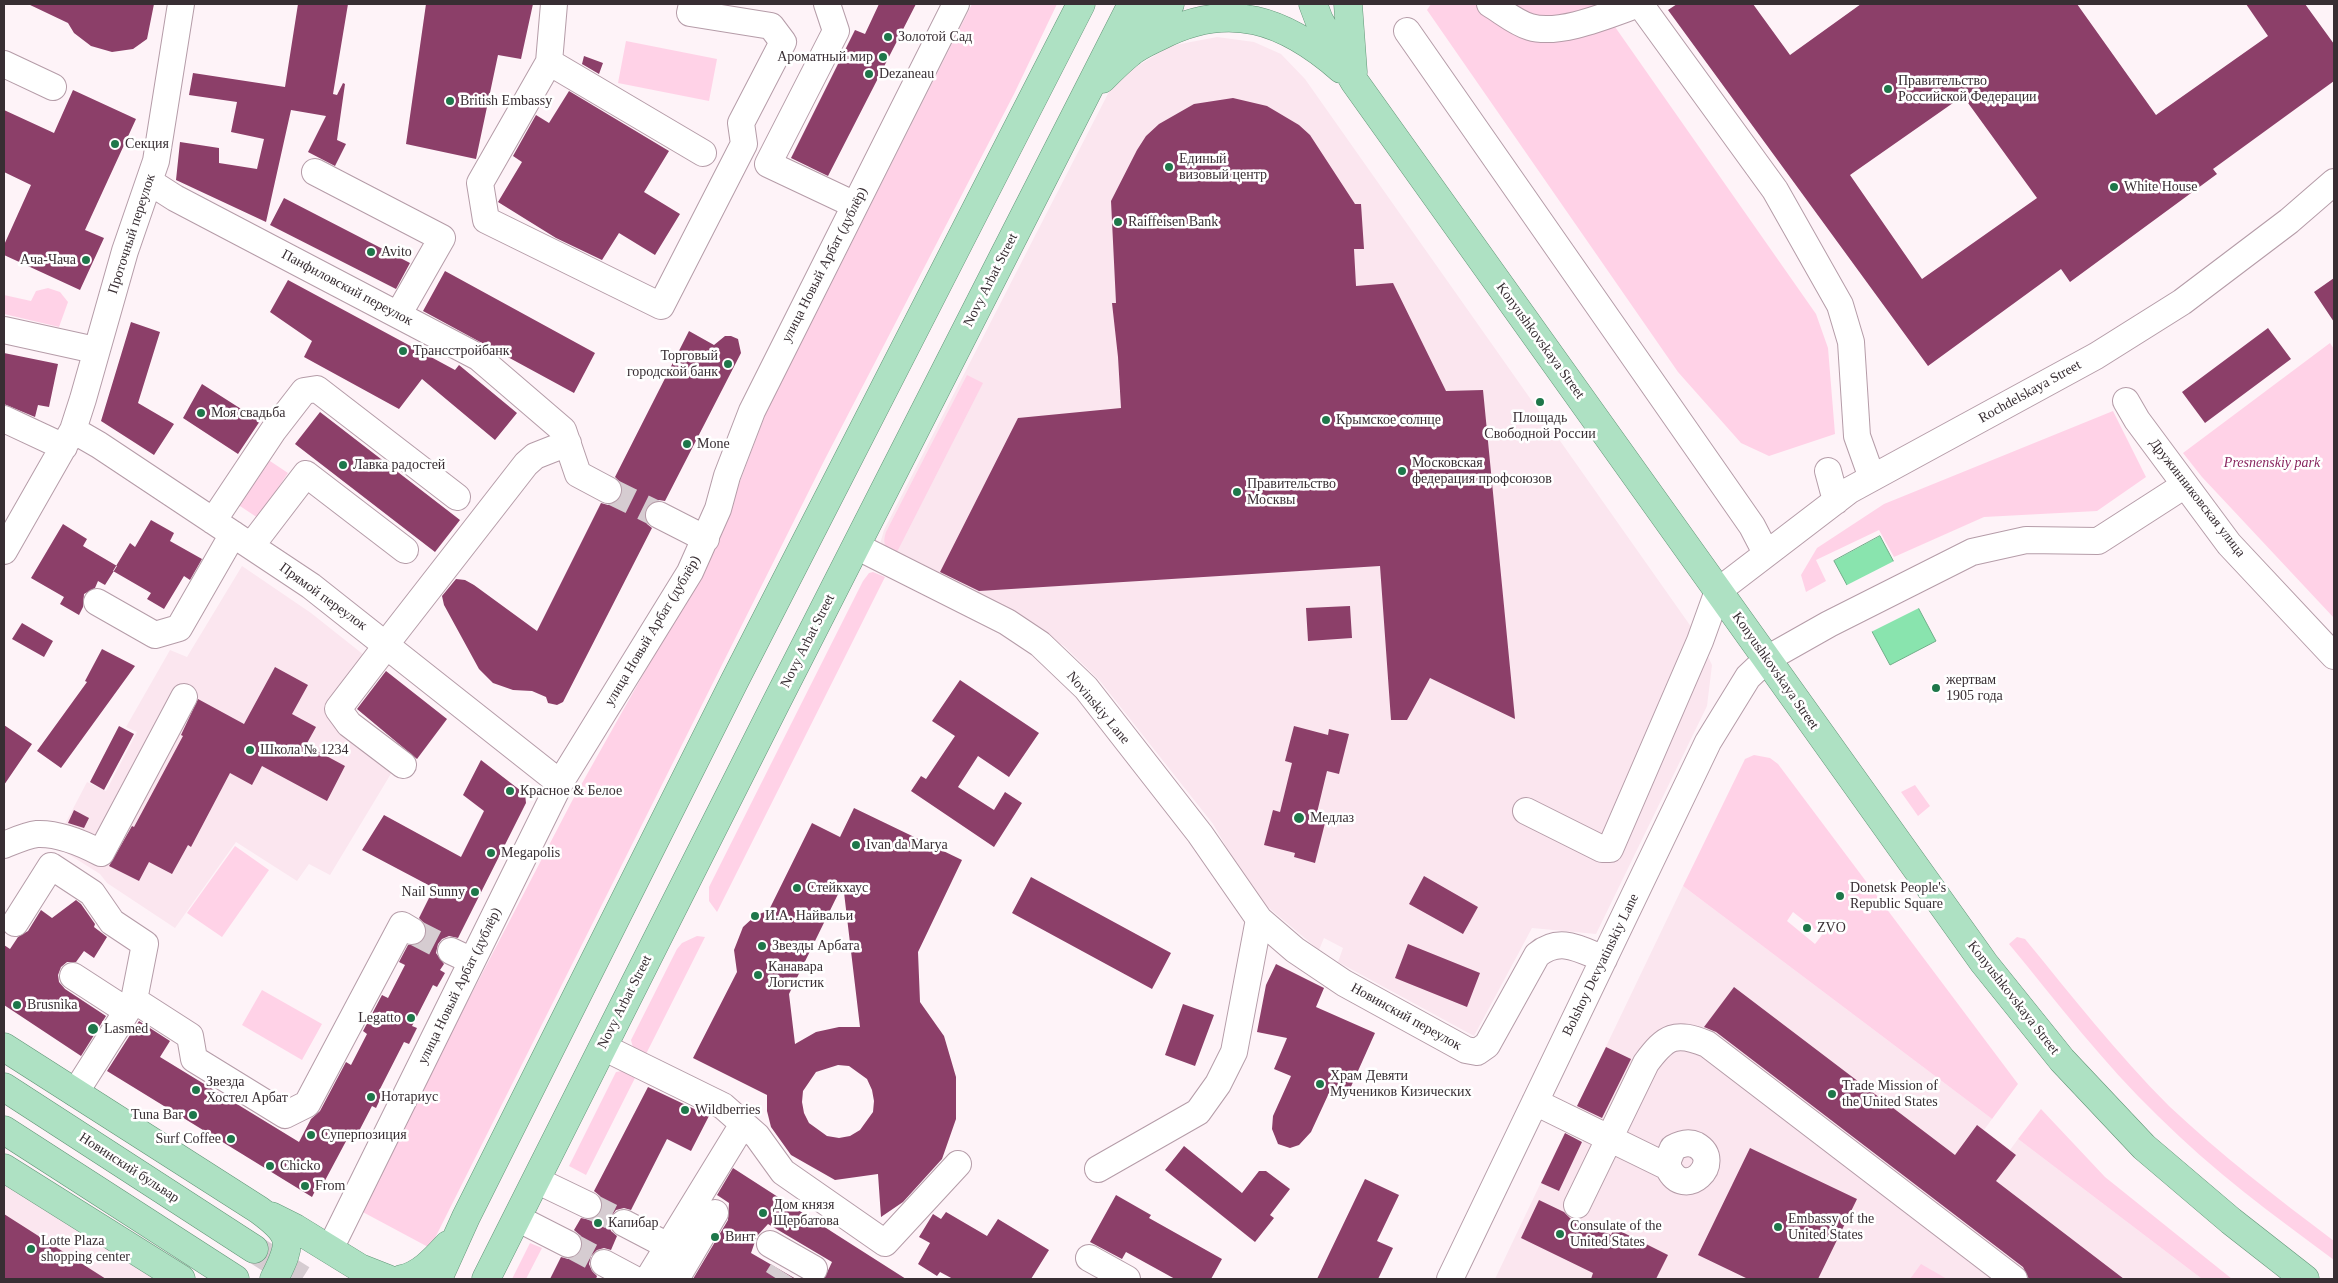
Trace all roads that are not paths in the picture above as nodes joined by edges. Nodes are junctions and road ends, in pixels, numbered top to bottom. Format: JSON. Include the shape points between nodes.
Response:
{"nodes":[{"id":1,"x":181,"y":4,"type":"edge"},
{"id":2,"x":554,"y":4,"type":"edge"},
{"id":3,"x":692,"y":4,"type":"edge"},
{"id":4,"x":827,"y":4,"type":"edge"},
{"id":5,"x":956,"y":4,"type":"edge"},
{"id":6,"x":1132,"y":4,"type":"edge"},
{"id":7,"x":1170,"y":4,"type":"edge"},
{"id":8,"x":1313,"y":4,"type":"edge"},
{"id":9,"x":1348,"y":4,"type":"edge"},
{"id":10,"x":1490,"y":4,"type":"edge"},
{"id":11,"x":1639,"y":4,"type":"edge"},
{"id":12,"x":1075,"y":10,"type":"edge"},
{"id":13,"x":1408,"y":31,"type":"dead end"},
{"id":14,"x":1107,"y":53,"type":"junction"},
{"id":15,"x":548,"y":62,"type":"junction"},
{"id":16,"x":4,"y":64,"type":"edge"},
{"id":17,"x":1354,"y":81,"type":"junction"},
{"id":18,"x":53,"y":87,"type":"dead end"},
{"id":19,"x":1088,"y":92,"type":"junction"},
{"id":20,"x":703,"y":153,"type":"dead end"},
{"id":21,"x":315,"y":172,"type":"dead end"},
{"id":22,"x":150,"y":182,"type":"junction"},
{"id":23,"x":2334,"y":182,"type":"edge"},
{"id":24,"x":855,"y":205,"type":"junction"},
{"id":25,"x":398,"y":315,"type":"junction"},
{"id":26,"x":4,"y":330,"type":"edge"},
{"id":27,"x":95,"y":350,"type":"junction"},
{"id":28,"x":2126,"y":401,"type":"dead end"},
{"id":29,"x":4,"y":419,"type":"edge"},
{"id":30,"x":69,"y":439,"type":"junction"},
{"id":31,"x":568,"y":443,"type":"junction"},
{"id":32,"x":1828,"y":471,"type":"dead end"},
{"id":33,"x":1872,"y":478,"type":"junction"},
{"id":34,"x":2185,"y":485,"type":"junction"},
{"id":35,"x":608,"y":490,"type":"tunnel mouth"},
{"id":36,"x":1843,"y":496,"type":"junction"},
{"id":37,"x":457,"y":497,"type":"dead end"},
{"id":38,"x":658,"y":515,"type":"tunnel mouth"},
{"id":39,"x":11,"y":521,"type":"edge"},
{"id":40,"x":232,"y":534,"type":"junction"},
{"id":41,"x":706,"y":539,"type":"junction"},
{"id":42,"x":856,"y":546,"type":"junction"},
{"id":43,"x":405,"y":550,"type":"dead end"},
{"id":44,"x":4,"y":551,"type":"edge"},
{"id":45,"x":1766,"y":554,"type":"junction"},
{"id":46,"x":1718,"y":590,"type":"junction"},
{"id":47,"x":97,"y":602,"type":"dead end"},
{"id":48,"x":386,"y":644,"type":"junction"},
{"id":49,"x":2334,"y":656,"type":"edge"},
{"id":50,"x":1767,"y":659,"type":"junction"},
{"id":51,"x":184,"y":698,"type":"dead end"},
{"id":52,"x":403,"y":765,"type":"dead end"},
{"id":53,"x":560,"y":783,"type":"junction"},
{"id":54,"x":1526,"y":811,"type":"dead end"},
{"id":55,"x":4,"y":845,"type":"edge"},
{"id":56,"x":1259,"y":919,"type":"junction"},
{"id":57,"x":15,"y":922,"type":"dead end"},
{"id":58,"x":412,"y":931,"type":"dead end"},
{"id":59,"x":1604,"y":959,"type":"junction"},
{"id":60,"x":73,"y":976,"type":"dead end"},
{"id":61,"x":130,"y":1005,"type":"junction"},
{"id":62,"x":4,"y":1047,"type":"edge"},
{"id":63,"x":603,"y":1047,"type":"junction"},
{"id":64,"x":4,"y":1087,"type":"edge"},
{"id":65,"x":75,"y":1093,"type":"junction"},
{"id":66,"x":1535,"y":1102,"type":"junction"},
{"id":67,"x":743,"y":1124,"type":"junction"},
{"id":68,"x":4,"y":1130,"type":"edge"},
{"id":69,"x":1609,"y":1138,"type":"junction"},
{"id":70,"x":958,"y":1164,"type":"dead end"},
{"id":71,"x":1668,"y":1167,"type":"dead end"},
{"id":72,"x":4,"y":1168,"type":"edge"},
{"id":73,"x":1098,"y":1170,"type":"dead end"},
{"id":74,"x":536,"y":1180,"type":"junction"},
{"id":75,"x":588,"y":1205,"type":"tunnel mouth"},
{"id":76,"x":1577,"y":1205,"type":"dead end"},
{"id":77,"x":259,"y":1210,"type":"junction"},
{"id":78,"x":715,"y":1213,"type":"dead end"},
{"id":79,"x":466,"y":1217,"type":"junction"},
{"id":80,"x":517,"y":1218,"type":"junction"},
{"id":81,"x":624,"y":1223,"type":"tunnel mouth"},
{"id":82,"x":568,"y":1244,"type":"tunnel mouth"},
{"id":83,"x":668,"y":1246,"type":"junction"},
{"id":84,"x":330,"y":1248,"type":"junction"},
{"id":85,"x":254,"y":1249,"type":"tunnel mouth"},
{"id":86,"x":781,"y":1257,"type":"dead end"},
{"id":87,"x":1089,"y":1258,"type":"dead end"},
{"id":88,"x":604,"y":1263,"type":"tunnel mouth"},
{"id":89,"x":814,"y":1269,"type":"dead end"},
{"id":90,"x":488,"y":1275,"type":"edge"},
{"id":91,"x":180,"y":1279,"type":"edge"},
{"id":92,"x":235,"y":1279,"type":"edge"},
{"id":93,"x":274,"y":1279,"type":"edge"},
{"id":94,"x":388,"y":1279,"type":"edge"},
{"id":95,"x":402,"y":1279,"type":"edge"},
{"id":96,"x":438,"y":1279,"type":"edge"},
{"id":97,"x":634,"y":1279,"type":"edge"},
{"id":98,"x":648,"y":1279,"type":"edge"},
{"id":99,"x":676,"y":1279,"type":"edge"},
{"id":100,"x":1128,"y":1279,"type":"edge"},
{"id":101,"x":1450,"y":1279,"type":"edge"},
{"id":102,"x":2014,"y":1279,"type":"edge"},
{"id":103,"x":2305,"y":1279,"type":"edge"}],
"edges":[{"from":1,"to":22,"type":"street","name":"Проточный переулок"},
{"from":2,"to":15,"type":"street"},
{"from":3,"to":15,"type":"street","via":[[690,13],[771,26],[782,42],[741,123],[744,144],[661,306],[486,220],[480,183]]},
{"from":4,"to":24,"type":"street","via":[[836,31],[768,164]]},
{"from":5,"to":24,"type":"street","name":"улица Новый Арбат (дублёр)"},
{"from":6,"to":14,"type":"main road","name":"Novy Arbat Street"},
{"from":7,"to":14,"type":"main road"},
{"from":8,"to":17,"type":"main road","name":"Konyushkovskaya Street"},
{"from":9,"to":17,"type":"main road"},
{"from":10,"to":11,"type":"street","via":[[1530,27],[1559,28],[1588,22]]},
{"from":11,"to":33,"type":"street","via":[[1775,190],[1840,305],[1851,342],[1857,436]]},
{"from":12,"to":79,"type":"main road"},
{"from":13,"to":45,"type":"street","via":[[1752,526]]},
{"from":14,"to":19,"type":"main road","name":"Novy Arbat Street"},
{"from":15,"to":20,"type":"street"},
{"from":16,"to":18,"type":"street"},
{"from":17,"to":19,"type":"main road","via":[[1318,49],[1268,23],[1239,17],[1207,17],[1181,24],[1131,52]]},
{"from":17,"to":46,"type":"main road","name":"Konyushkovskaya Street"},
{"from":19,"to":42,"type":"main road","name":"Novy Arbat Street"},
{"from":21,"to":25,"type":"street","via":[[442,238]]},
{"from":22,"to":25,"type":"street","name":"Панфиловский переулок"},
{"from":22,"to":27,"type":"street","name":"Проточный переулок"},
{"from":23,"to":33,"type":"street","name":"Rochdelskaya Street","via":[[2289,221],[2182,302],[2096,356]]},
{"from":24,"to":41,"type":"street","name":"улица Новый Арбат (дублёр)","via":[[752,410]]},
{"from":25,"to":31,"type":"street","name":"Панфиловский переулок","via":[[478,357],[563,430]]},
{"from":26,"to":27,"type":"street"},
{"from":27,"to":30,"type":"street","name":"Проточный переулок"},
{"from":28,"to":34,"type":"street","name":"Дружинниковская улица"},
{"from":29,"to":30,"type":"street","name":"Прямой переулок"},
{"from":30,"to":39,"type":"street","name":"Проточный переулок"},
{"from":30,"to":40,"type":"street","name":"Прямой переулок"},
{"from":31,"to":35,"type":"street","name":"Панфиловский переулок","via":[[578,474]]},
{"from":31,"to":48,"type":"street","via":[[536,456],[526,464]]},
{"from":32,"to":36,"type":"street"},
{"from":33,"to":36,"type":"street","name":"Rochdelskaya Street"},
{"from":34,"to":49,"type":"street","name":"Дружинниковская улица","via":[[2229,544]]},
{"from":34,"to":50,"type":"street","name":"Bolshoy Devyatinskiy Lane","via":[[2098,541],[2026,540],[1972,552]]},
{"from":36,"to":45,"type":"street","name":"Rochdelskaya Street"},
{"from":37,"to":40,"type":"street","via":[[317,389],[304,391],[273,431]]},
{"from":38,"to":41,"type":"street"},
{"from":39,"to":44,"type":"street","name":"Проточный переулок"},
{"from":40,"to":43,"type":"street","via":[[306,474]]},
{"from":40,"to":47,"type":"street","via":[[179,628],[155,635]]},
{"from":40,"to":48,"type":"street","name":"Прямой переулок","via":[[311,586]]},
{"from":41,"to":53,"type":"street","name":"улица Новый Арбат (дублёр)","via":[[690,572]]},
{"from":42,"to":56,"type":"street","name":"Novinskiy Lane","via":[[1007,622],[1040,644],[1086,688],[1200,834]]},
{"from":42,"to":63,"type":"main road","name":"Novy Arbat Street"},
{"from":45,"to":46,"type":"street","name":"Rochdelskaya Street"},
{"from":46,"to":50,"type":"main road","name":"Konyushkovskaya Street"},
{"from":46,"to":54,"type":"street","via":[[1700,641],[1610,849],[1602,849]]},
{"from":48,"to":52,"type":"street","via":[[338,710],[349,724]]},
{"from":48,"to":53,"type":"street","name":"Прямой переулок"},
{"from":50,"to":59,"type":"street","name":"Bolshoy Devyatinskiy Lane","via":[[1748,678],[1708,742]]},
{"from":50,"to":103,"type":"main road","name":"Konyushkovskaya Street","via":[[1984,962],[2062,1060],[2144,1147]]},
{"from":51,"to":55,"type":"street","via":[[101,853],[83,844],[36,834]]},
{"from":53,"to":84,"type":"street","name":"улица Новый Арбат (дублёр)","via":[[462,956]]},
{"from":56,"to":59,"type":"street","name":"Новинский переулок","via":[[1295,950],[1344,983],[1471,1052],[1487,1045],[1537,955],[1548,946],[1562,945]]},
{"from":56,"to":73,"type":"street","via":[[1234,1052],[1218,1084],[1198,1112]]},
{"from":57,"to":61,"type":"street","via":[[51,866],[92,893],[112,922],[145,944]]},
{"from":58,"to":61,"type":"street","via":[[402,926],[307,1104],[285,1115],[194,1058],[190,1036]]},
{"from":59,"to":66,"type":"street","name":"Bolshoy Devyatinskiy Lane"},
{"from":60,"to":61,"type":"street"},
{"from":61,"to":65,"type":"street"},
{"from":62,"to":65,"type":"main road"},
{"from":63,"to":67,"type":"street","via":[[723,1106]]},
{"from":63,"to":74,"type":"main road","name":"Novy Arbat Street"},
{"from":64,"to":85,"type":"main road","name":"Новинский бульвар"},
{"from":65,"to":77,"type":"main road"},
{"from":66,"to":69,"type":"street"},
{"from":66,"to":101,"type":"street","name":"Bolshoy Devyatinskiy Lane"},
{"from":67,"to":70,"type":"street","via":[[757,1136],[783,1172],[884,1243]]},
{"from":67,"to":83,"type":"street"},
{"from":68,"to":92,"type":"main road"},
{"from":69,"to":71,"type":"street"},
{"from":69,"to":76,"type":"street"},
{"from":69,"to":102,"type":"street","via":[[1646,1063],[1658,1047],[1672,1037],[1689,1037],[1708,1044]]},
{"from":72,"to":91,"type":"main road"},
{"from":74,"to":75,"type":"street"},
{"from":74,"to":80,"type":"main road","name":"Novy Arbat Street"},
{"from":77,"to":84,"type":"main road"},
{"from":77,"to":93,"type":"main road","via":[[280,1226],[286,1238],[285,1255]]},
{"from":78,"to":99,"type":"street"},
{"from":79,"to":95,"type":"main road","via":[[430,1264]]},
{"from":79,"to":96,"type":"main road"},
{"from":80,"to":82,"type":"street"},
{"from":80,"to":90,"type":"main road","name":"Novy Arbat Street"},
{"from":81,"to":83,"type":"street"},
{"from":83,"to":98,"type":"street"},
{"from":84,"to":94,"type":"main road","via":[[360,1268]]},
{"from":86,"to":89,"type":"street"},
{"from":87,"to":100,"type":"street"},
{"from":88,"to":97,"type":"street"}]}
